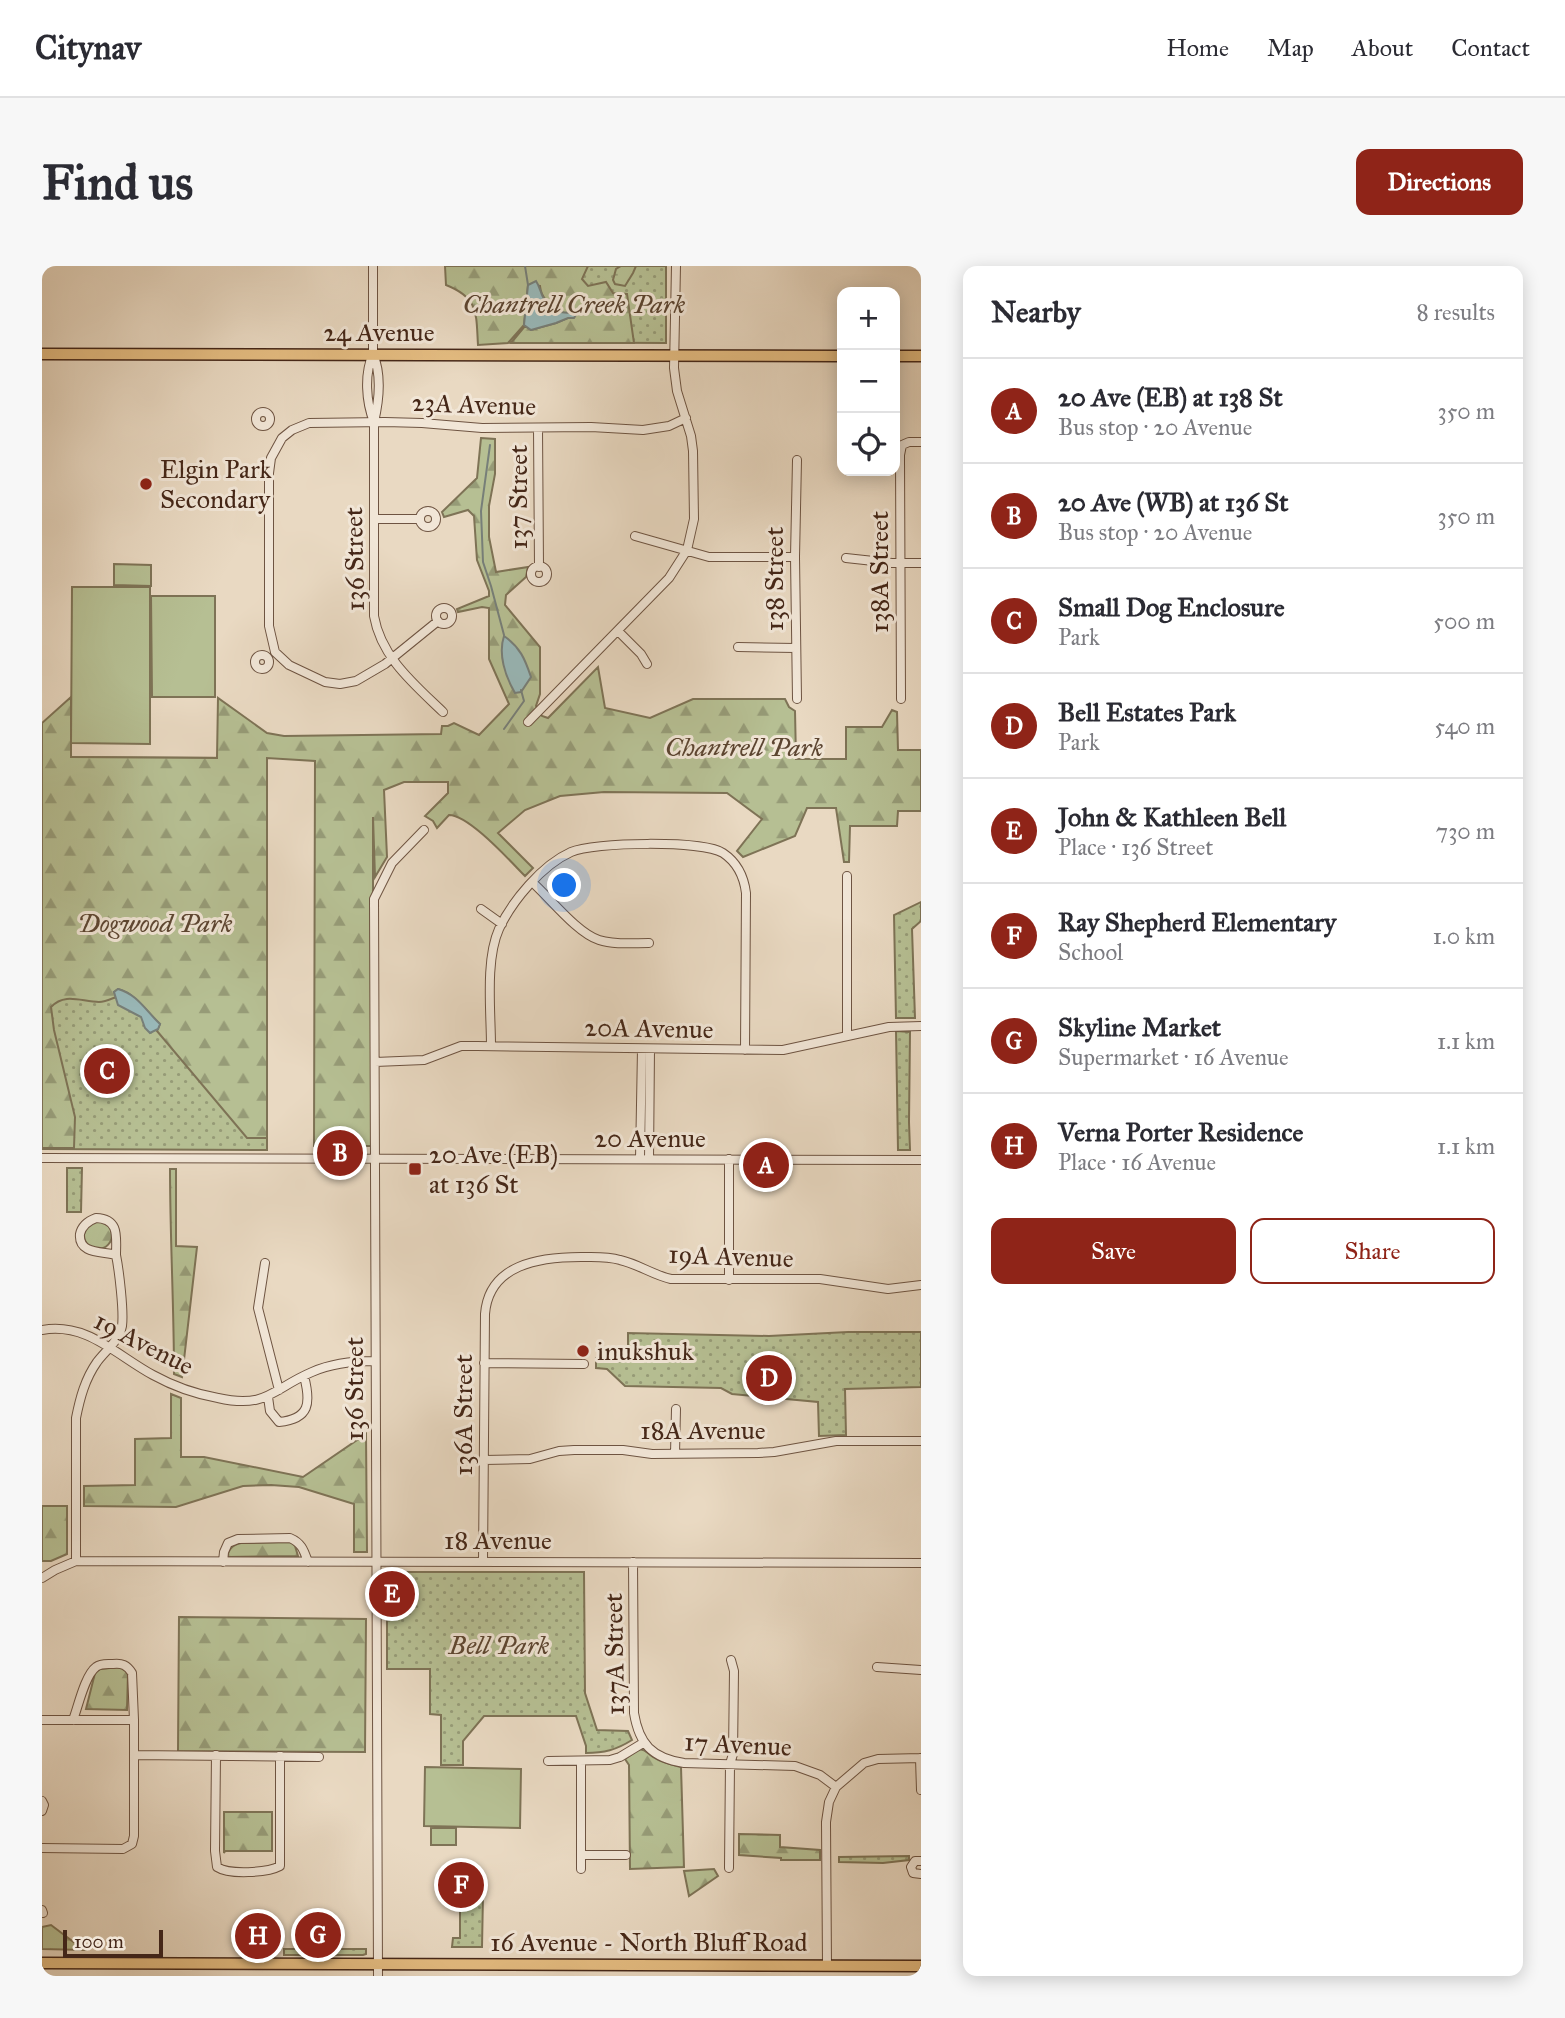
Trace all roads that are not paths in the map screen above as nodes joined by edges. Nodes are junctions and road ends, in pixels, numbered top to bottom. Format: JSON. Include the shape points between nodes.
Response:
{"nodes":[{"id":1,"x":373,"y":266,"type":"edge"},
{"id":2,"x":676,"y":266,"type":"edge"},
{"id":3,"x":42,"y":354,"type":"edge"},
{"id":4,"x":373,"y":354,"type":"junction"},
{"id":5,"x":675,"y":356,"type":"junction"},
{"id":6,"x":837,"y":356,"type":"edge"},
{"id":7,"x":900,"y":356,"type":"edge"},
{"id":8,"x":921,"y":356,"type":"edge"},
{"id":9,"x":686,"y":418,"type":"junction"},
{"id":10,"x":374,"y":422,"type":"junction"},
{"id":11,"x":268,"y":424,"type":"dead end"},
{"id":12,"x":538,"y":428,"type":"junction"},
{"id":13,"x":282,"y":438,"type":"junction"},
{"id":14,"x":921,"y":442,"type":"edge"},
{"id":15,"x":796,"y":460,"type":"dead end"},
{"id":16,"x":374,"y":519,"type":"junction"},
{"id":17,"x":420,"y":519,"type":"dead end"},
{"id":18,"x":635,"y":537,"type":"dead end"},
{"id":19,"x":687,"y":550,"type":"junction"},
{"id":20,"x":795,"y":557,"type":"junction"},
{"id":21,"x":846,"y":558,"type":"dead end"},
{"id":22,"x":900,"y":563,"type":"junction"},
{"id":23,"x":921,"y":563,"type":"edge"},
{"id":24,"x":539,"y":567,"type":"dead end"},
{"id":25,"x":439,"y":621,"type":"dead end"},
{"id":26,"x":618,"y":631,"type":"junction"},
{"id":27,"x":738,"y":647,"type":"dead end"},
{"id":28,"x":796,"y":648,"type":"junction"},
{"id":29,"x":392,"y":659,"type":"junction"},
{"id":30,"x":648,"y":664,"type":"dead end"},
{"id":31,"x":797,"y":699,"type":"dead end"},
{"id":32,"x":901,"y":699,"type":"dead end"},
{"id":33,"x":443,"y":712,"type":"dead end"},
{"id":34,"x":528,"y":722,"type":"dead end"},
{"id":35,"x":424,"y":830,"type":"dead end"},
{"id":36,"x":846,"y":876,"type":"dead end"},
{"id":37,"x":532,"y":882,"type":"junction"},
{"id":38,"x":481,"y":909,"type":"dead end"},
{"id":39,"x":502,"y":924,"type":"junction"},
{"id":40,"x":649,"y":943,"type":"dead end"},
{"id":41,"x":921,"y":1026,"type":"edge"},
{"id":42,"x":847,"y":1036,"type":"junction"},
{"id":43,"x":491,"y":1046,"type":"junction"},
{"id":44,"x":646,"y":1049,"type":"junction"},
{"id":45,"x":745,"y":1050,"type":"junction"},
{"id":46,"x":375,"y":1062,"type":"junction"},
{"id":47,"x":42,"y":1158,"type":"edge"},
{"id":48,"x":375,"y":1158,"type":"junction"},
{"id":49,"x":645,"y":1159,"type":"junction"},
{"id":50,"x":729,"y":1159,"type":"junction"},
{"id":51,"x":921,"y":1160,"type":"edge"},
{"id":52,"x":116,"y":1255,"type":"junction"},
{"id":53,"x":265,"y":1263,"type":"dead end"},
{"id":54,"x":503,"y":1275,"type":"joint"},
{"id":55,"x":729,"y":1280,"type":"junction"},
{"id":56,"x":921,"y":1285,"type":"edge"},
{"id":57,"x":42,"y":1330,"type":"edge"},
{"id":58,"x":110,"y":1347,"type":"junction"},
{"id":59,"x":375,"y":1361,"type":"junction"},
{"id":60,"x":484,"y":1363,"type":"junction"},
{"id":61,"x":584,"y":1364,"type":"dead end"},
{"id":62,"x":303,"y":1376,"type":"junction"},
{"id":63,"x":279,"y":1390,"type":"junction"},
{"id":64,"x":268,"y":1397,"type":"junction"},
{"id":65,"x":676,"y":1409,"type":"dead end"},
{"id":66,"x":921,"y":1441,"type":"edge"},
{"id":67,"x":675,"y":1454,"type":"junction"},
{"id":68,"x":484,"y":1461,"type":"junction"},
{"id":69,"x":76,"y":1561,"type":"junction"},
{"id":70,"x":375,"y":1561,"type":"junction"},
{"id":71,"x":483,"y":1561,"type":"junction"},
{"id":72,"x":223,"y":1562,"type":"junction"},
{"id":73,"x":307,"y":1562,"type":"junction"},
{"id":74,"x":633,"y":1562,"type":"junction"},
{"id":75,"x":921,"y":1563,"type":"edge"},
{"id":76,"x":42,"y":1578,"type":"edge"},
{"id":77,"x":731,"y":1660,"type":"dead end"},
{"id":78,"x":877,"y":1667,"type":"dead end"},
{"id":79,"x":921,"y":1670,"type":"edge"},
{"id":80,"x":42,"y":1720,"type":"edge"},
{"id":81,"x":73,"y":1720,"type":"junction"},
{"id":82,"x":134,"y":1720,"type":"junction"},
{"id":83,"x":643,"y":1742,"type":"junction"},
{"id":84,"x":134,"y":1755,"type":"junction"},
{"id":85,"x":216,"y":1755,"type":"junction"},
{"id":86,"x":280,"y":1756,"type":"junction"},
{"id":87,"x":319,"y":1757,"type":"dead end"},
{"id":88,"x":920,"y":1758,"type":"edge"},
{"id":89,"x":548,"y":1761,"type":"dead end"},
{"id":90,"x":581,"y":1761,"type":"junction"},
{"id":91,"x":730,"y":1764,"type":"junction"},
{"id":92,"x":836,"y":1787,"type":"junction"},
{"id":93,"x":921,"y":1790,"type":"edge"},
{"id":94,"x":42,"y":1801,"type":"edge"},
{"id":95,"x":42,"y":1811,"type":"edge"},
{"id":96,"x":42,"y":1848,"type":"edge"},
{"id":97,"x":581,"y":1855,"type":"junction"},
{"id":98,"x":626,"y":1855,"type":"dead end"},
{"id":99,"x":921,"y":1861,"type":"edge"},
{"id":100,"x":729,"y":1868,"type":"dead end"},
{"id":101,"x":581,"y":1869,"type":"dead end"},
{"id":102,"x":921,"y":1874,"type":"edge"},
{"id":103,"x":42,"y":1963,"type":"edge"},
{"id":104,"x":827,"y":1966,"type":"junction"},
{"id":105,"x":921,"y":1966,"type":"edge"},
{"id":106,"x":378,"y":1970,"type":"edge"},
{"id":107,"x":492,"y":1970,"type":"edge"}],
"edges":[{"from":1,"to":4,"type":"street","name":"136 Street"},
{"from":2,"to":5,"type":"street"},
{"from":3,"to":4,"type":"main road","name":"24 Avenue"},
{"from":4,"to":5,"type":"main road","name":"24 Avenue"},
{"from":4,"to":10,"type":"street","name":"136 Street","via":[[368,366],[369,409]]},
{"from":5,"to":6,"type":"main road","name":"24 Avenue"},
{"from":5,"to":9,"type":"street","via":[[677,391]]},
{"from":7,"to":8,"type":"main road"},
{"from":9,"to":12,"type":"street","name":"23A Avenue","via":[[643,430]]},
{"from":9,"to":19,"type":"street","via":[[693,451],[694,519]]},
{"from":10,"to":12,"type":"street","name":"23A Avenue"},
{"from":10,"to":13,"type":"street","name":"23A Avenue","via":[[309,424]]},
{"from":10,"to":16,"type":"street","name":"136 Street"},
{"from":11,"to":13,"type":"street"},
{"from":12,"to":24,"type":"street","name":"137 Street"},
{"from":13,"to":29,"type":"street","via":[[269,473],[272,655],[326,682],[340,684],[356,681]]},
{"from":14,"to":22,"type":"street","name":"138A Street","via":[[902,445],[900,455]]},
{"from":15,"to":20,"type":"street","name":"138 Street"},
{"from":16,"to":17,"type":"street"},
{"from":16,"to":29,"type":"street","name":"136 Street","via":[[374,616],[381,642]]},
{"from":18,"to":19,"type":"street"},
{"from":19,"to":20,"type":"street","via":[[709,557]]},
{"from":19,"to":26,"type":"street","via":[[669,579]]},
{"from":20,"to":28,"type":"street","name":"138 Street"},
{"from":21,"to":22,"type":"street"},
{"from":22,"to":23,"type":"street"},
{"from":22,"to":32,"type":"street","name":"138A Street"},
{"from":25,"to":29,"type":"street"},
{"from":26,"to":30,"type":"street"},
{"from":26,"to":34,"type":"street"},
{"from":27,"to":28,"type":"street"},
{"from":28,"to":31,"type":"street","name":"138 Street"},
{"from":29,"to":33,"type":"street","name":"136 Street"},
{"from":35,"to":46,"type":"street","name":"136 Street","via":[[392,863],[374,899]]},
{"from":36,"to":42,"type":"street"},
{"from":37,"to":39,"type":"street"},
{"from":37,"to":40,"type":"street","via":[[595,939]]},
{"from":37,"to":45,"type":"street","via":[[551,863],[590,846],[697,846],[715,849],[730,859],[741,872],[746,893]]},
{"from":38,"to":39,"type":"street"},
{"from":39,"to":43,"type":"street","via":[[492,957]]},
{"from":41,"to":42,"type":"street","name":"20A Avenue"},
{"from":42,"to":45,"type":"street","name":"20A Avenue","via":[[790,1050]]},
{"from":43,"to":44,"type":"street","name":"20A Avenue"},
{"from":43,"to":46,"type":"street","name":"20A Avenue","via":[[461,1046],[424,1060]]},
{"from":44,"to":45,"type":"street","name":"20A Avenue"},
{"from":44,"to":49,"type":"street"},
{"from":46,"to":48,"type":"street","name":"136 Street"},
{"from":47,"to":48,"type":"street","name":"20 Avenue"},
{"from":48,"to":49,"type":"street","name":"20 Avenue"},
{"from":48,"to":59,"type":"street","name":"136 Street"},
{"from":49,"to":50,"type":"street","name":"20 Avenue"},
{"from":50,"to":51,"type":"street","name":"20 Avenue"},
{"from":50,"to":55,"type":"street"},
{"from":52,"to":52,"type":"street","via":[[113,1225],[96,1218],[85,1224],[80,1235],[86,1249]]},
{"from":52,"to":58,"type":"street","via":[[122,1326]]},
{"from":53,"to":63,"type":"street","via":[[258,1308]]},
{"from":54,"to":55,"type":"street","name":"19A Avenue","via":[[547,1259],[600,1257],[622,1260],[671,1279]]},
{"from":54,"to":60,"type":"street","name":"136A Street","via":[[485,1306]]},
{"from":55,"to":56,"type":"street","name":"19A Avenue","via":[[820,1279],[888,1289]]},
{"from":57,"to":58,"type":"street","name":"19 Avenue","via":[[73,1330]]},
{"from":58,"to":64,"type":"street","name":"19 Avenue","via":[[153,1375],[200,1394],[237,1402]]},
{"from":58,"to":69,"type":"street","via":[[91,1373],[76,1419]]},
{"from":59,"to":62,"type":"street","name":"19 Avenue","via":[[348,1362]]},
{"from":59,"to":70,"type":"street","name":"136 Street"},
{"from":60,"to":61,"type":"street"},
{"from":60,"to":68,"type":"street","name":"136A Street"},
{"from":62,"to":63,"type":"street","name":"19 Avenue"},
{"from":62,"to":64,"type":"street","via":[[308,1404],[302,1416],[279,1422],[270,1411]]},
{"from":63,"to":64,"type":"street","name":"19 Avenue"},
{"from":65,"to":67,"type":"street"},
{"from":66,"to":67,"type":"street","name":"18A Avenue","via":[[836,1441],[774,1452]]},
{"from":67,"to":68,"type":"street","name":"18A Avenue","via":[[574,1450],[530,1459]]},
{"from":68,"to":71,"type":"street","name":"136A Street"},
{"from":69,"to":72,"type":"street","name":"18 Avenue"},
{"from":69,"to":76,"type":"street"},
{"from":70,"to":71,"type":"street","name":"18 Avenue"},
{"from":70,"to":73,"type":"street","name":"18 Avenue"},
{"from":70,"to":106,"type":"street","name":"136 Street"},
{"from":71,"to":74,"type":"street","name":"18 Avenue"},
{"from":72,"to":73,"type":"street","name":"18 Avenue"},
{"from":72,"to":73,"type":"street","via":[[228,1543],[238,1539],[290,1538],[304,1550]]},
{"from":74,"to":75,"type":"street","name":"18 Avenue"},
{"from":74,"to":83,"type":"street","name":"137A Street","via":[[634,1713]]},
{"from":77,"to":91,"type":"street"},
{"from":78,"to":79,"type":"street"},
{"from":80,"to":81,"type":"street"},
{"from":81,"to":82,"type":"street"},
{"from":81,"to":82,"type":"street","via":[[89,1676],[100,1664],[121,1664],[132,1673]]},
{"from":82,"to":84,"type":"street"},
{"from":83,"to":90,"type":"street","via":[[620,1757]]},
{"from":83,"to":91,"type":"street","name":"17 Avenue","via":[[671,1761]]},
{"from":84,"to":85,"type":"street"},
{"from":84,"to":96,"type":"street","via":[[132,1844],[123,1849]]},
{"from":85,"to":86,"type":"street"},
{"from":85,"to":86,"type":"street","via":[[215,1851],[217,1867],[223,1871],[280,1867]]},
{"from":86,"to":87,"type":"street"},
{"from":88,"to":92,"type":"street","via":[[864,1763]]},
{"from":88,"to":93,"type":"street"},
{"from":89,"to":90,"type":"street"},
{"from":90,"to":97,"type":"street"},
{"from":91,"to":92,"type":"street","name":"17 Avenue","via":[[795,1766]]},
{"from":91,"to":100,"type":"street"},
{"from":92,"to":104,"type":"street","via":[[826,1822]]},
{"from":94,"to":95,"type":"street"},
{"from":97,"to":98,"type":"street"},
{"from":97,"to":101,"type":"street"},
{"from":99,"to":102,"type":"street","via":[[911,1867],[913,1873]]},
{"from":103,"to":106,"type":"main road","name":"16 Avenue - North Bluff Road"},
{"from":104,"to":105,"type":"main road","name":"16 Avenue - North Bluff Road"},
{"from":104,"to":107,"type":"main road","name":"16 Avenue - North Bluff Road"},
{"from":106,"to":107,"type":"main road","name":"16 Avenue - North Bluff Road"}]}
